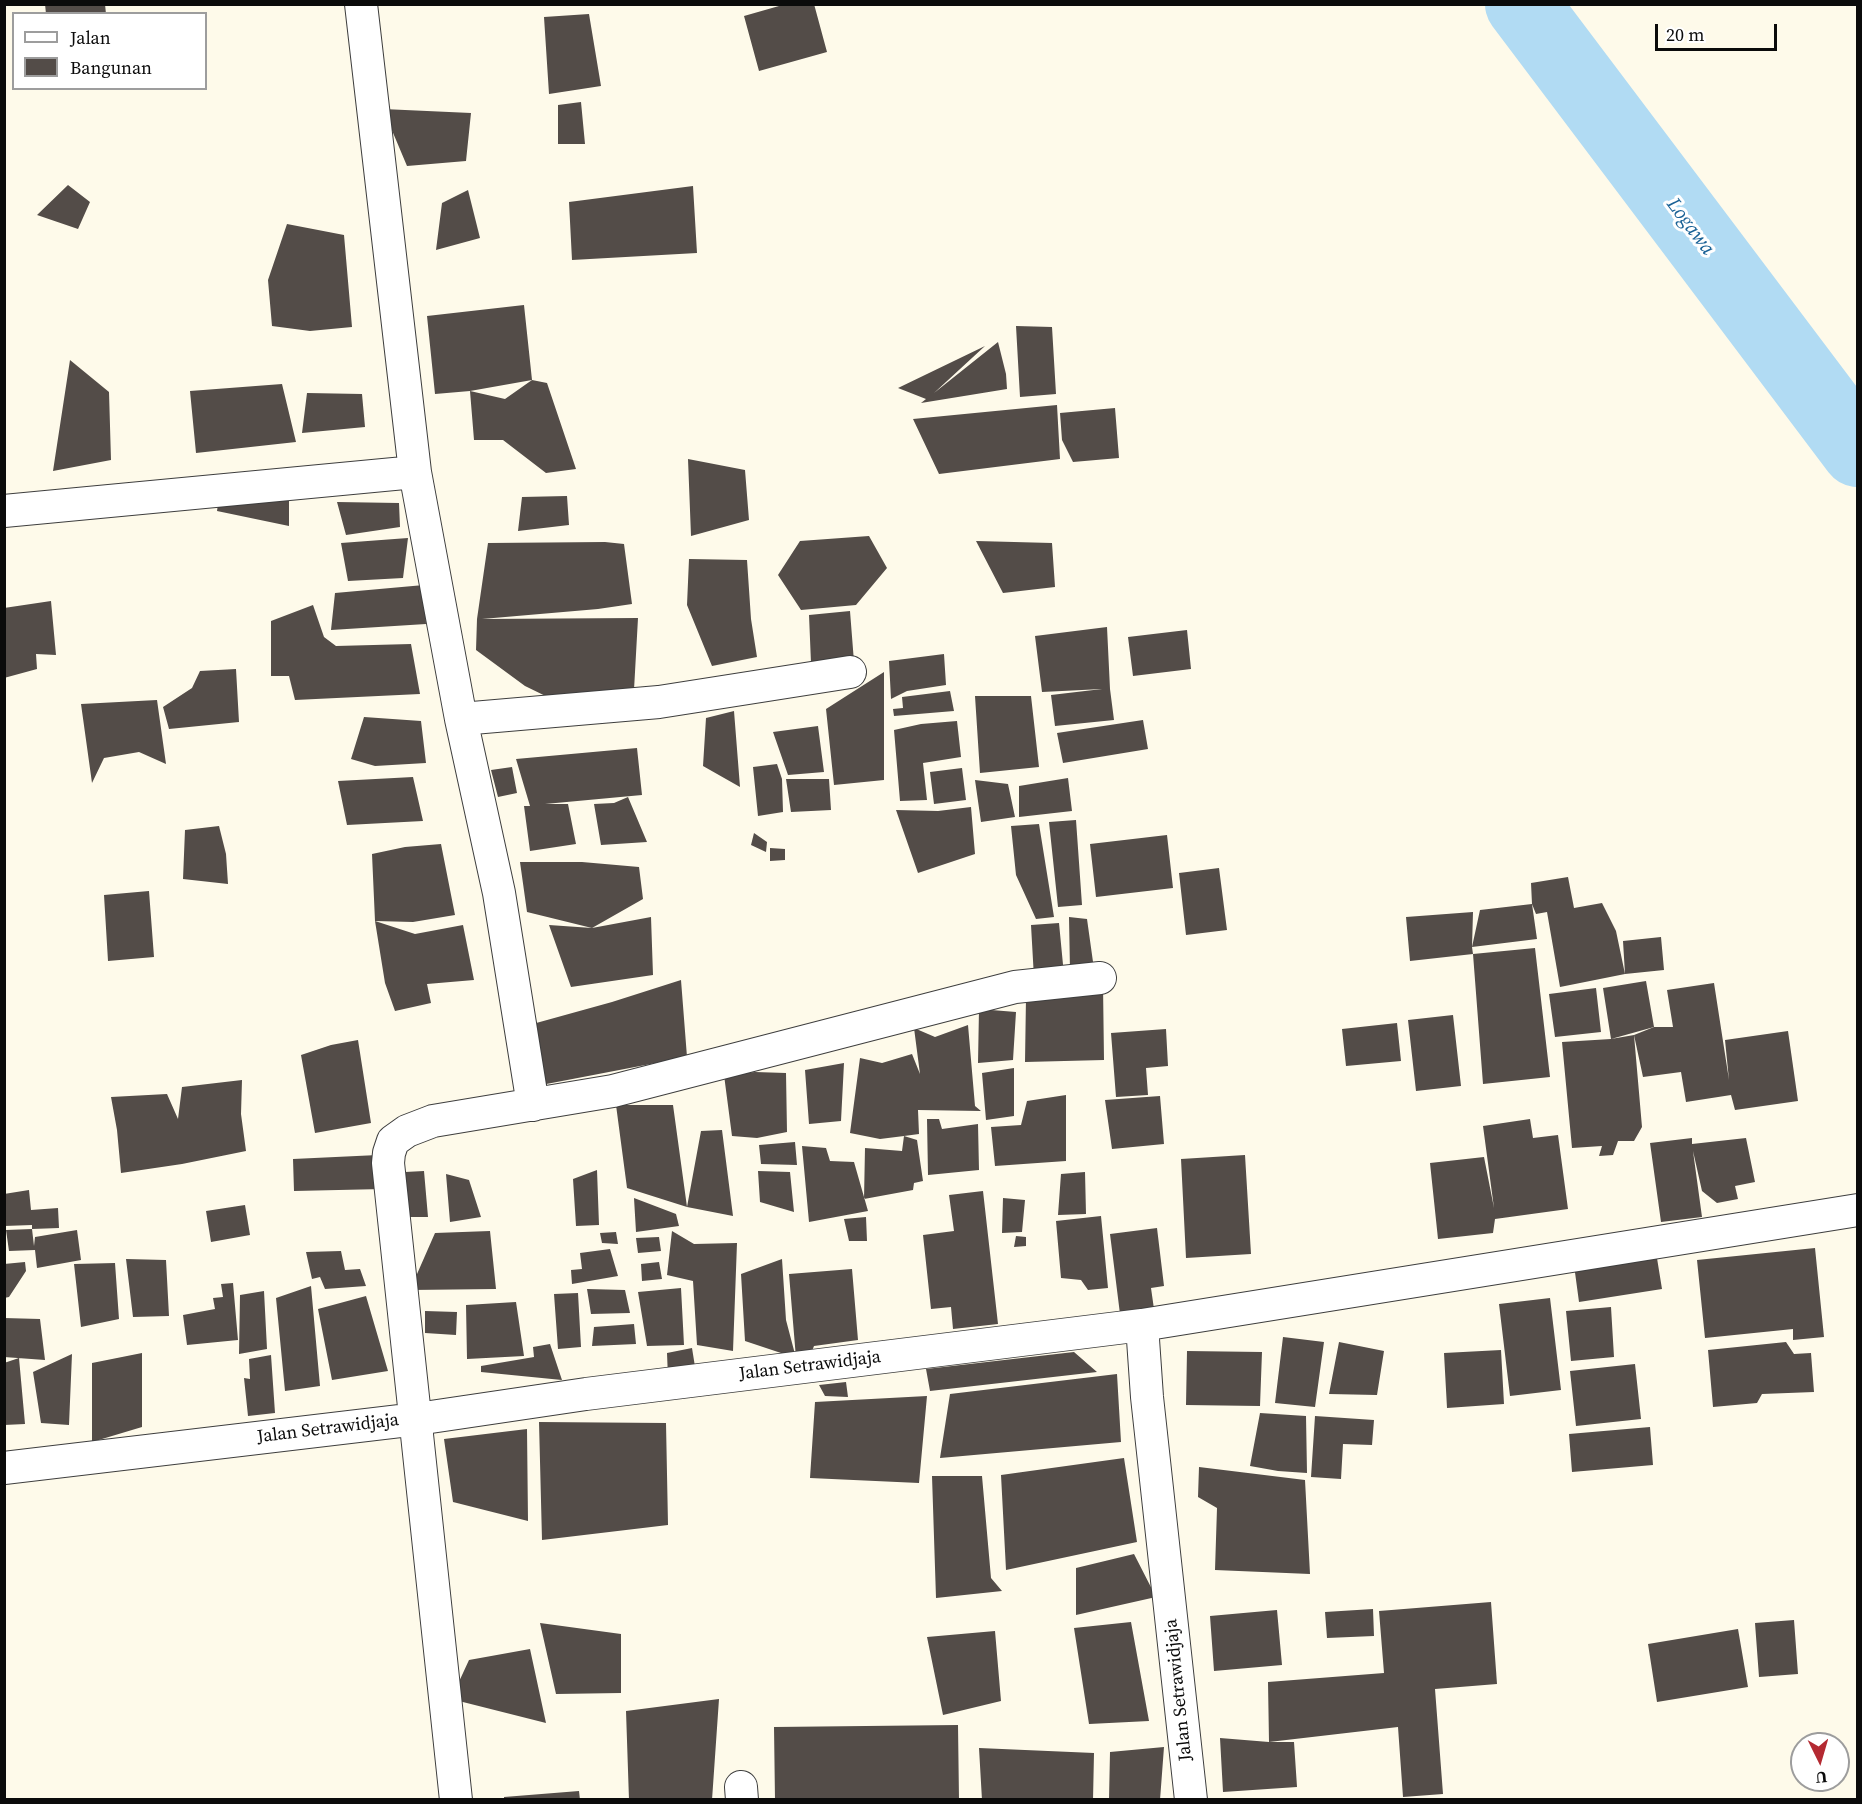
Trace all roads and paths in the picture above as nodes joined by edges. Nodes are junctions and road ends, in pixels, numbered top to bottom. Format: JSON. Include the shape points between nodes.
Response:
{"nodes":[{"id":1,"x":361,"y":4,"type":"edge"},
{"id":2,"x":414,"y":472,"type":"junction"},
{"id":3,"x":4,"y":511,"type":"edge"},
{"id":4,"x":850,"y":672,"type":"dead end"},
{"id":5,"x":461,"y":719,"type":"junction"},
{"id":6,"x":1100,"y":978,"type":"dead end"},
{"id":7,"x":533,"y":1105,"type":"junction"},
{"id":8,"x":1857,"y":1210,"type":"edge"},
{"id":9,"x":1142,"y":1325,"type":"junction"},
{"id":10,"x":417,"y":1419,"type":"junction"},
{"id":11,"x":4,"y":1468,"type":"edge"},
{"id":12,"x":456,"y":1800,"type":"edge"},
{"id":13,"x":1191,"y":1800,"type":"edge"}],
"edges":[{"from":1,"to":2,"type":"street"},
{"from":2,"to":3,"type":"street"},
{"from":2,"to":5,"type":"street"},
{"from":4,"to":5,"type":"street","via":[[659,702]]},
{"from":5,"to":7,"type":"street","via":[[499,893]]},
{"from":6,"to":7,"type":"street","via":[[1015,987],[613,1091]]},
{"from":7,"to":10,"type":"street","via":[[434,1121],[393,1141],[388,1163]]},
{"from":8,"to":9,"type":"street"},
{"from":9,"to":10,"type":"street","name":"Jalan Setrawidjaja","via":[[598,1392]]},
{"from":9,"to":13,"type":"street","name":"Jalan Setrawidjaja"},
{"from":10,"to":11,"type":"street","name":"Jalan Setrawidjaja"},
{"from":10,"to":12,"type":"street"}]}
